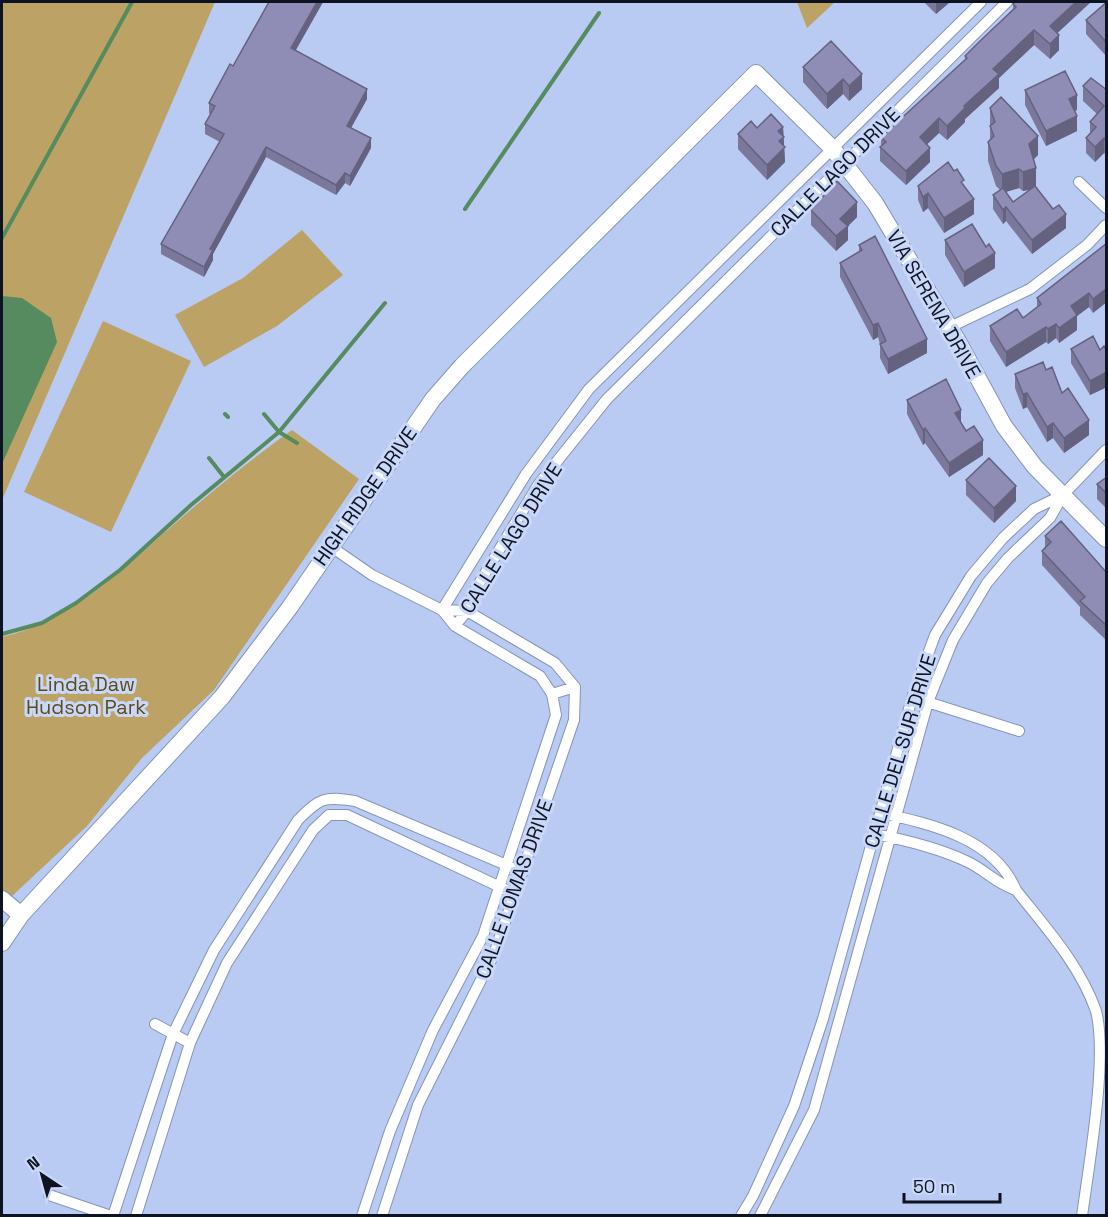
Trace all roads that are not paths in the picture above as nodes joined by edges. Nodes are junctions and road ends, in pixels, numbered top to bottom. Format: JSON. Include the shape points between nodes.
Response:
{"nodes":[{"id":1,"x":981,"y":2,"type":"edge"},
{"id":2,"x":1007,"y":2,"type":"edge"},
{"id":3,"x":951,"y":32,"type":"junction"},
{"id":4,"x":963,"y":45,"type":"junction"},
{"id":5,"x":756,"y":73,"type":"joint"},
{"id":6,"x":832,"y":148,"type":"junction"},
{"id":7,"x":844,"y":162,"type":"junction"},
{"id":8,"x":1079,"y":182,"type":"dead end"},
{"id":9,"x":1107,"y":208,"type":"edge"},
{"id":10,"x":1107,"y":225,"type":"edge"},
{"id":11,"x":693,"y":286,"type":"junction"},
{"id":12,"x":706,"y":300,"type":"junction"},
{"id":13,"x":950,"y":327,"type":"junction"},
{"id":14,"x":552,"y":438,"type":"junction"},
{"id":15,"x":566,"y":450,"type":"junction"},
{"id":16,"x":1107,"y":450,"type":"edge"},
{"id":17,"x":1064,"y":495,"type":"junction"},
{"id":18,"x":1107,"y":539,"type":"edge"},
{"id":19,"x":330,"y":546,"type":"junction"},
{"id":20,"x":442,"y":610,"type":"junction"},
{"id":21,"x":467,"y":611,"type":"junction"},
{"id":22,"x":455,"y":626,"type":"junction"},
{"id":23,"x":575,"y":687,"type":"junction"},
{"id":24,"x":552,"y":694,"type":"junction"},
{"id":25,"x":912,"y":698,"type":"junction"},
{"id":26,"x":928,"y":702,"type":"junction"},
{"id":27,"x":1018,"y":731,"type":"dead end"},
{"id":28,"x":540,"y":763,"type":"junction"},
{"id":29,"x":558,"y":768,"type":"junction"},
{"id":30,"x":321,"y":801,"type":"junction"},
{"id":31,"x":881,"y":813,"type":"junction"},
{"id":32,"x":329,"y":815,"type":"junction"},
{"id":33,"x":897,"y":817,"type":"junction"},
{"id":34,"x":874,"y":834,"type":"junction"},
{"id":35,"x":892,"y":838,"type":"junction"},
{"id":36,"x":990,"y":854,"type":"junction"},
{"id":37,"x":506,"y":865,"type":"junction"},
{"id":38,"x":979,"y":869,"type":"junction"},
{"id":39,"x":523,"y":872,"type":"junction"},
{"id":40,"x":499,"y":886,"type":"junction"},
{"id":41,"x":1016,"y":890,"type":"junction"},
{"id":42,"x":515,"y":894,"type":"junction"},
{"id":43,"x":2,"y":899,"type":"edge"},
{"id":44,"x":21,"y":915,"type":"junction"},
{"id":45,"x":4,"y":933,"type":"edge"},
{"id":46,"x":823,"y":1019,"type":"junction"},
{"id":47,"x":155,"y":1024,"type":"dead end"},
{"id":48,"x":840,"y":1024,"type":"junction"},
{"id":49,"x":173,"y":1034,"type":"junction"},
{"id":50,"x":190,"y":1043,"type":"junction"},
{"id":51,"x":405,"y":1096,"type":"junction"},
{"id":52,"x":418,"y":1105,"type":"junction"},
{"id":53,"x":49,"y":1195,"type":"dead end"},
{"id":54,"x":753,"y":1196,"type":"junction"},
{"id":55,"x":768,"y":1204,"type":"junction"},
{"id":56,"x":112,"y":1215,"type":"edge"},
{"id":57,"x":136,"y":1215,"type":"edge"},
{"id":58,"x":362,"y":1215,"type":"edge"},
{"id":59,"x":382,"y":1215,"type":"edge"},
{"id":60,"x":741,"y":1215,"type":"edge"},
{"id":61,"x":760,"y":1215,"type":"edge"},
{"id":62,"x":1082,"y":1215,"type":"edge"}],
"edges":[{"from":1,"to":3,"type":"street","name":"CALLE LAGO DRIVE"},
{"from":2,"to":4,"type":"street","name":"CALLE LAGO DRIVE"},
{"from":3,"to":4,"type":"street"},
{"from":3,"to":6,"type":"street","name":"CALLE LAGO DRIVE"},
{"from":4,"to":7,"type":"street","name":"CALLE LAGO DRIVE"},
{"from":5,"to":6,"type":"street","name":"VIA SERENA DRIVE"},
{"from":5,"to":19,"type":"street","name":"HIGH RIDGE DRIVE","via":[[462,366],[433,399]]},
{"from":6,"to":7,"type":"street","name":"VIA SERENA DRIVE"},
{"from":6,"to":11,"type":"street","name":"CALLE LAGO DRIVE"},
{"from":7,"to":12,"type":"street","name":"CALLE LAGO DRIVE"},
{"from":7,"to":13,"type":"street","name":"VIA SERENA DRIVE","via":[[875,203]]},
{"from":8,"to":9,"type":"street"},
{"from":10,"to":13,"type":"street","via":[[1030,289]]},
{"from":11,"to":12,"type":"street"},
{"from":11,"to":14,"type":"street","name":"CALLE LAGO DRIVE","via":[[589,389]]},
{"from":12,"to":15,"type":"street","name":"CALLE LAGO DRIVE","via":[[607,399]]},
{"from":13,"to":17,"type":"street","name":"VIA SERENA DRIVE","via":[[1004,426]]},
{"from":14,"to":15,"type":"street","name":"CALLE LAGO DRIVE"},
{"from":14,"to":20,"type":"street","name":"CALLE LAGO DRIVE"},
{"from":15,"to":21,"type":"street","name":"CALLE LAGO DRIVE","via":[[538,485],[474,592]]},
{"from":16,"to":17,"type":"street","name":"CALLE DEL SUR DRIVE"},
{"from":17,"to":18,"type":"street","name":"VIA SERENA DRIVE"},
{"from":17,"to":25,"type":"street","name":"CALLE DEL SUR DRIVE","via":[[1034,509],[971,576],[935,635]]},
{"from":17,"to":26,"type":"street","name":"CALLE DEL SUR DRIVE","via":[[1050,518],[1008,558],[971,606]]},
{"from":19,"to":20,"type":"street","via":[[372,575]]},
{"from":19,"to":44,"type":"street","name":"HIGH RIDGE DRIVE","via":[[222,697]]},
{"from":20,"to":21,"type":"street"},
{"from":20,"to":22,"type":"street"},
{"from":21,"to":22,"type":"street","name":"CALLE LAGO DRIVE"},
{"from":21,"to":23,"type":"street","via":[[555,663]]},
{"from":22,"to":24,"type":"street","via":[[540,676]]},
{"from":23,"to":24,"type":"street"},
{"from":23,"to":29,"type":"street","name":"CALLE LOMAS DRIVE","via":[[574,720]]},
{"from":24,"to":28,"type":"street","name":"CALLE LOMAS DRIVE","via":[[555,715]]},
{"from":25,"to":26,"type":"street"},
{"from":25,"to":31,"type":"street","name":"CALLE DEL SUR DRIVE"},
{"from":26,"to":27,"type":"street"},
{"from":26,"to":33,"type":"street","name":"CALLE DEL SUR DRIVE"},
{"from":28,"to":29,"type":"street"},
{"from":28,"to":37,"type":"street","name":"CALLE LOMAS DRIVE"},
{"from":29,"to":39,"type":"street","name":"CALLE LOMAS DRIVE"},
{"from":30,"to":32,"type":"street"},
{"from":30,"to":37,"type":"street","via":[[330,797],[355,801]]},
{"from":30,"to":49,"type":"street","via":[[298,820],[214,950]]},
{"from":31,"to":33,"type":"street"},
{"from":31,"to":34,"type":"street","name":"CALLE DEL SUR DRIVE"},
{"from":32,"to":40,"type":"street","via":[[347,815]]},
{"from":32,"to":50,"type":"street","via":[[313,830],[227,963]]},
{"from":33,"to":35,"type":"street","name":"CALLE DEL SUR DRIVE"},
{"from":33,"to":36,"type":"street","via":[[962,837]]},
{"from":34,"to":35,"type":"street"},
{"from":34,"to":46,"type":"street","name":"CALLE DEL SUR DRIVE"},
{"from":35,"to":38,"type":"street","via":[[941,851]]},
{"from":35,"to":48,"type":"street","name":"CALLE DEL SUR DRIVE"},
{"from":36,"to":38,"type":"street"},
{"from":36,"to":41,"type":"street","via":[[1010,875]]},
{"from":37,"to":39,"type":"street"},
{"from":37,"to":40,"type":"street","name":"CALLE LOMAS DRIVE"},
{"from":38,"to":41,"type":"street","via":[[998,884]]},
{"from":39,"to":42,"type":"street","name":"CALLE LOMAS DRIVE"},
{"from":40,"to":42,"type":"street"},
{"from":40,"to":51,"type":"street","name":"CALLE LOMAS DRIVE","via":[[483,936],[433,1030]]},
{"from":41,"to":62,"type":"street","via":[[1082,979],[1097,1013],[1103,1047],[1101,1081]]},
{"from":42,"to":52,"type":"street","name":"CALLE LOMAS DRIVE","via":[[494,954]]},
{"from":43,"to":44,"type":"street"},
{"from":44,"to":45,"type":"street","name":"HIGH RIDGE DRIVE"},
{"from":46,"to":48,"type":"street"},
{"from":46,"to":54,"type":"street","name":"CALLE DEL SUR DRIVE","via":[[794,1106]]},
{"from":47,"to":49,"type":"street"},
{"from":48,"to":55,"type":"street","name":"CALLE DEL SUR DRIVE","via":[[814,1110]]},
{"from":49,"to":50,"type":"street"},
{"from":49,"to":56,"type":"street"},
{"from":50,"to":57,"type":"street"},
{"from":51,"to":52,"type":"street"},
{"from":51,"to":58,"type":"street","name":"CALLE LOMAS DRIVE"},
{"from":52,"to":59,"type":"street","name":"CALLE LOMAS DRIVE"},
{"from":53,"to":56,"type":"street"},
{"from":54,"to":55,"type":"street"},
{"from":54,"to":60,"type":"street","name":"CALLE DEL SUR DRIVE"},
{"from":55,"to":61,"type":"street","name":"CALLE DEL SUR DRIVE"}]}
